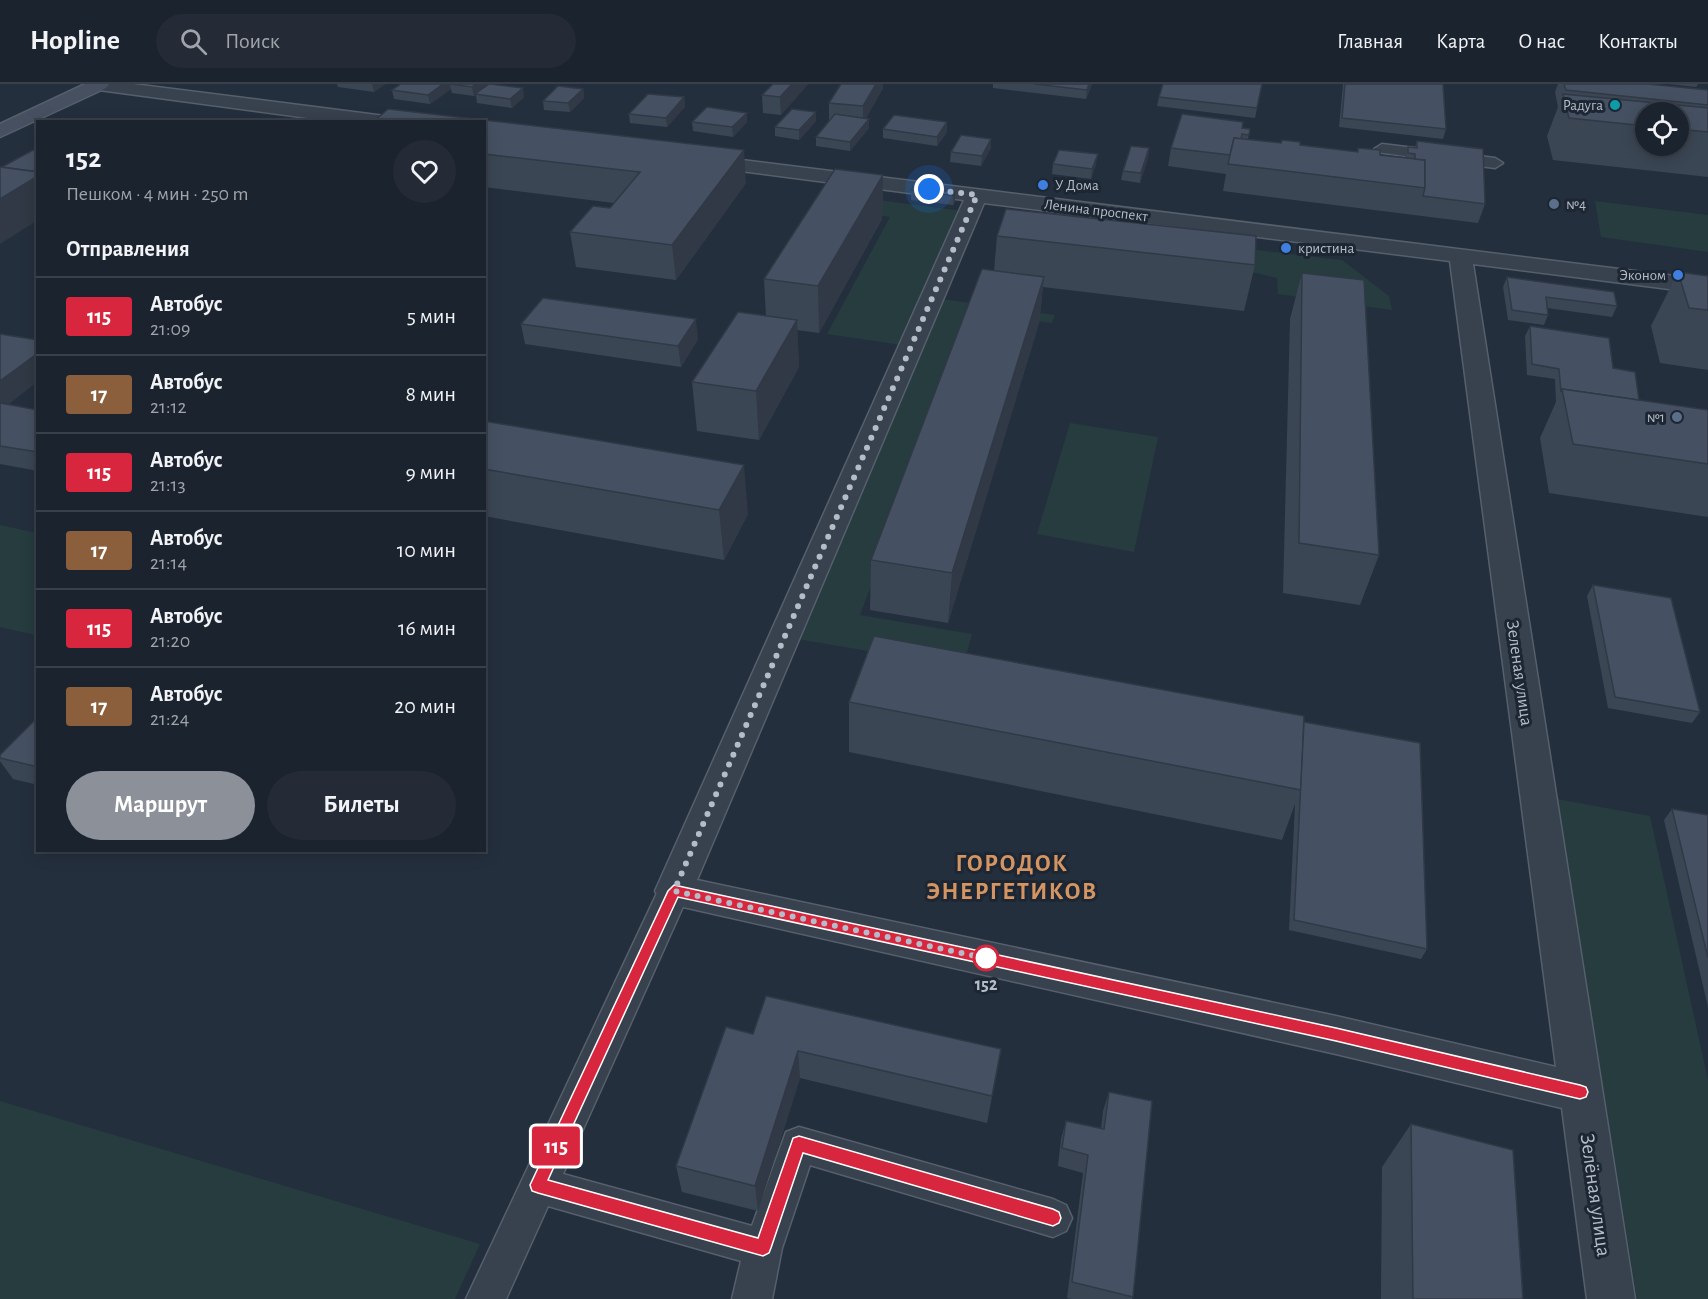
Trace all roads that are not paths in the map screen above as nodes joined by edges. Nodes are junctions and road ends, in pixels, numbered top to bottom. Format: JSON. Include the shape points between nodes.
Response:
{"nodes":[{"id":1,"x":98,"y":84,"type":"edge"},
{"id":2,"x":370,"y":120,"type":"edge"},
{"id":3,"x":0,"y":131,"type":"edge"},
{"id":4,"x":1382,"y":149,"type":"edge"},
{"id":5,"x":683,"y":159,"type":"edge"},
{"id":6,"x":1496,"y":163,"type":"dead end"},
{"id":7,"x":977,"y":195,"type":"junction"},
{"id":8,"x":1460,"y":255,"type":"junction"},
{"id":9,"x":1708,"y":287,"type":"edge"},
{"id":10,"x":674,"y":891,"type":"junction"},
{"id":11,"x":1580,"y":1092,"type":"junction"},
{"id":12,"x":538,"y":1185,"type":"junction"},
{"id":13,"x":1053,"y":1218,"type":"dead end"},
{"id":14,"x":763,"y":1248,"type":"junction"},
{"id":15,"x":486,"y":1299,"type":"edge"},
{"id":16,"x":752,"y":1299,"type":"edge"},
{"id":17,"x":1611,"y":1299,"type":"edge"}],
"edges":[{"from":1,"to":2,"type":"street"},
{"from":1,"to":3,"type":"main road"},
{"from":4,"to":6,"type":"lane"},
{"from":5,"to":7,"type":"street","name":"Ленина проспект"},
{"from":7,"to":8,"type":"street","name":"Ленина проспект"},
{"from":7,"to":10,"type":"street"},
{"from":8,"to":9,"type":"street","name":"Ленина проспект"},
{"from":8,"to":11,"type":"street","name":"Зеленая улица"},
{"from":10,"to":11,"type":"street"},
{"from":10,"to":12,"type":"lane"},
{"from":11,"to":17,"type":"street","name":"Зелёная улица"},
{"from":12,"to":14,"type":"lane"},
{"from":12,"to":15,"type":"lane"},
{"from":13,"to":14,"type":"lane","via":[[799,1144]]},
{"from":14,"to":16,"type":"lane"}]}
